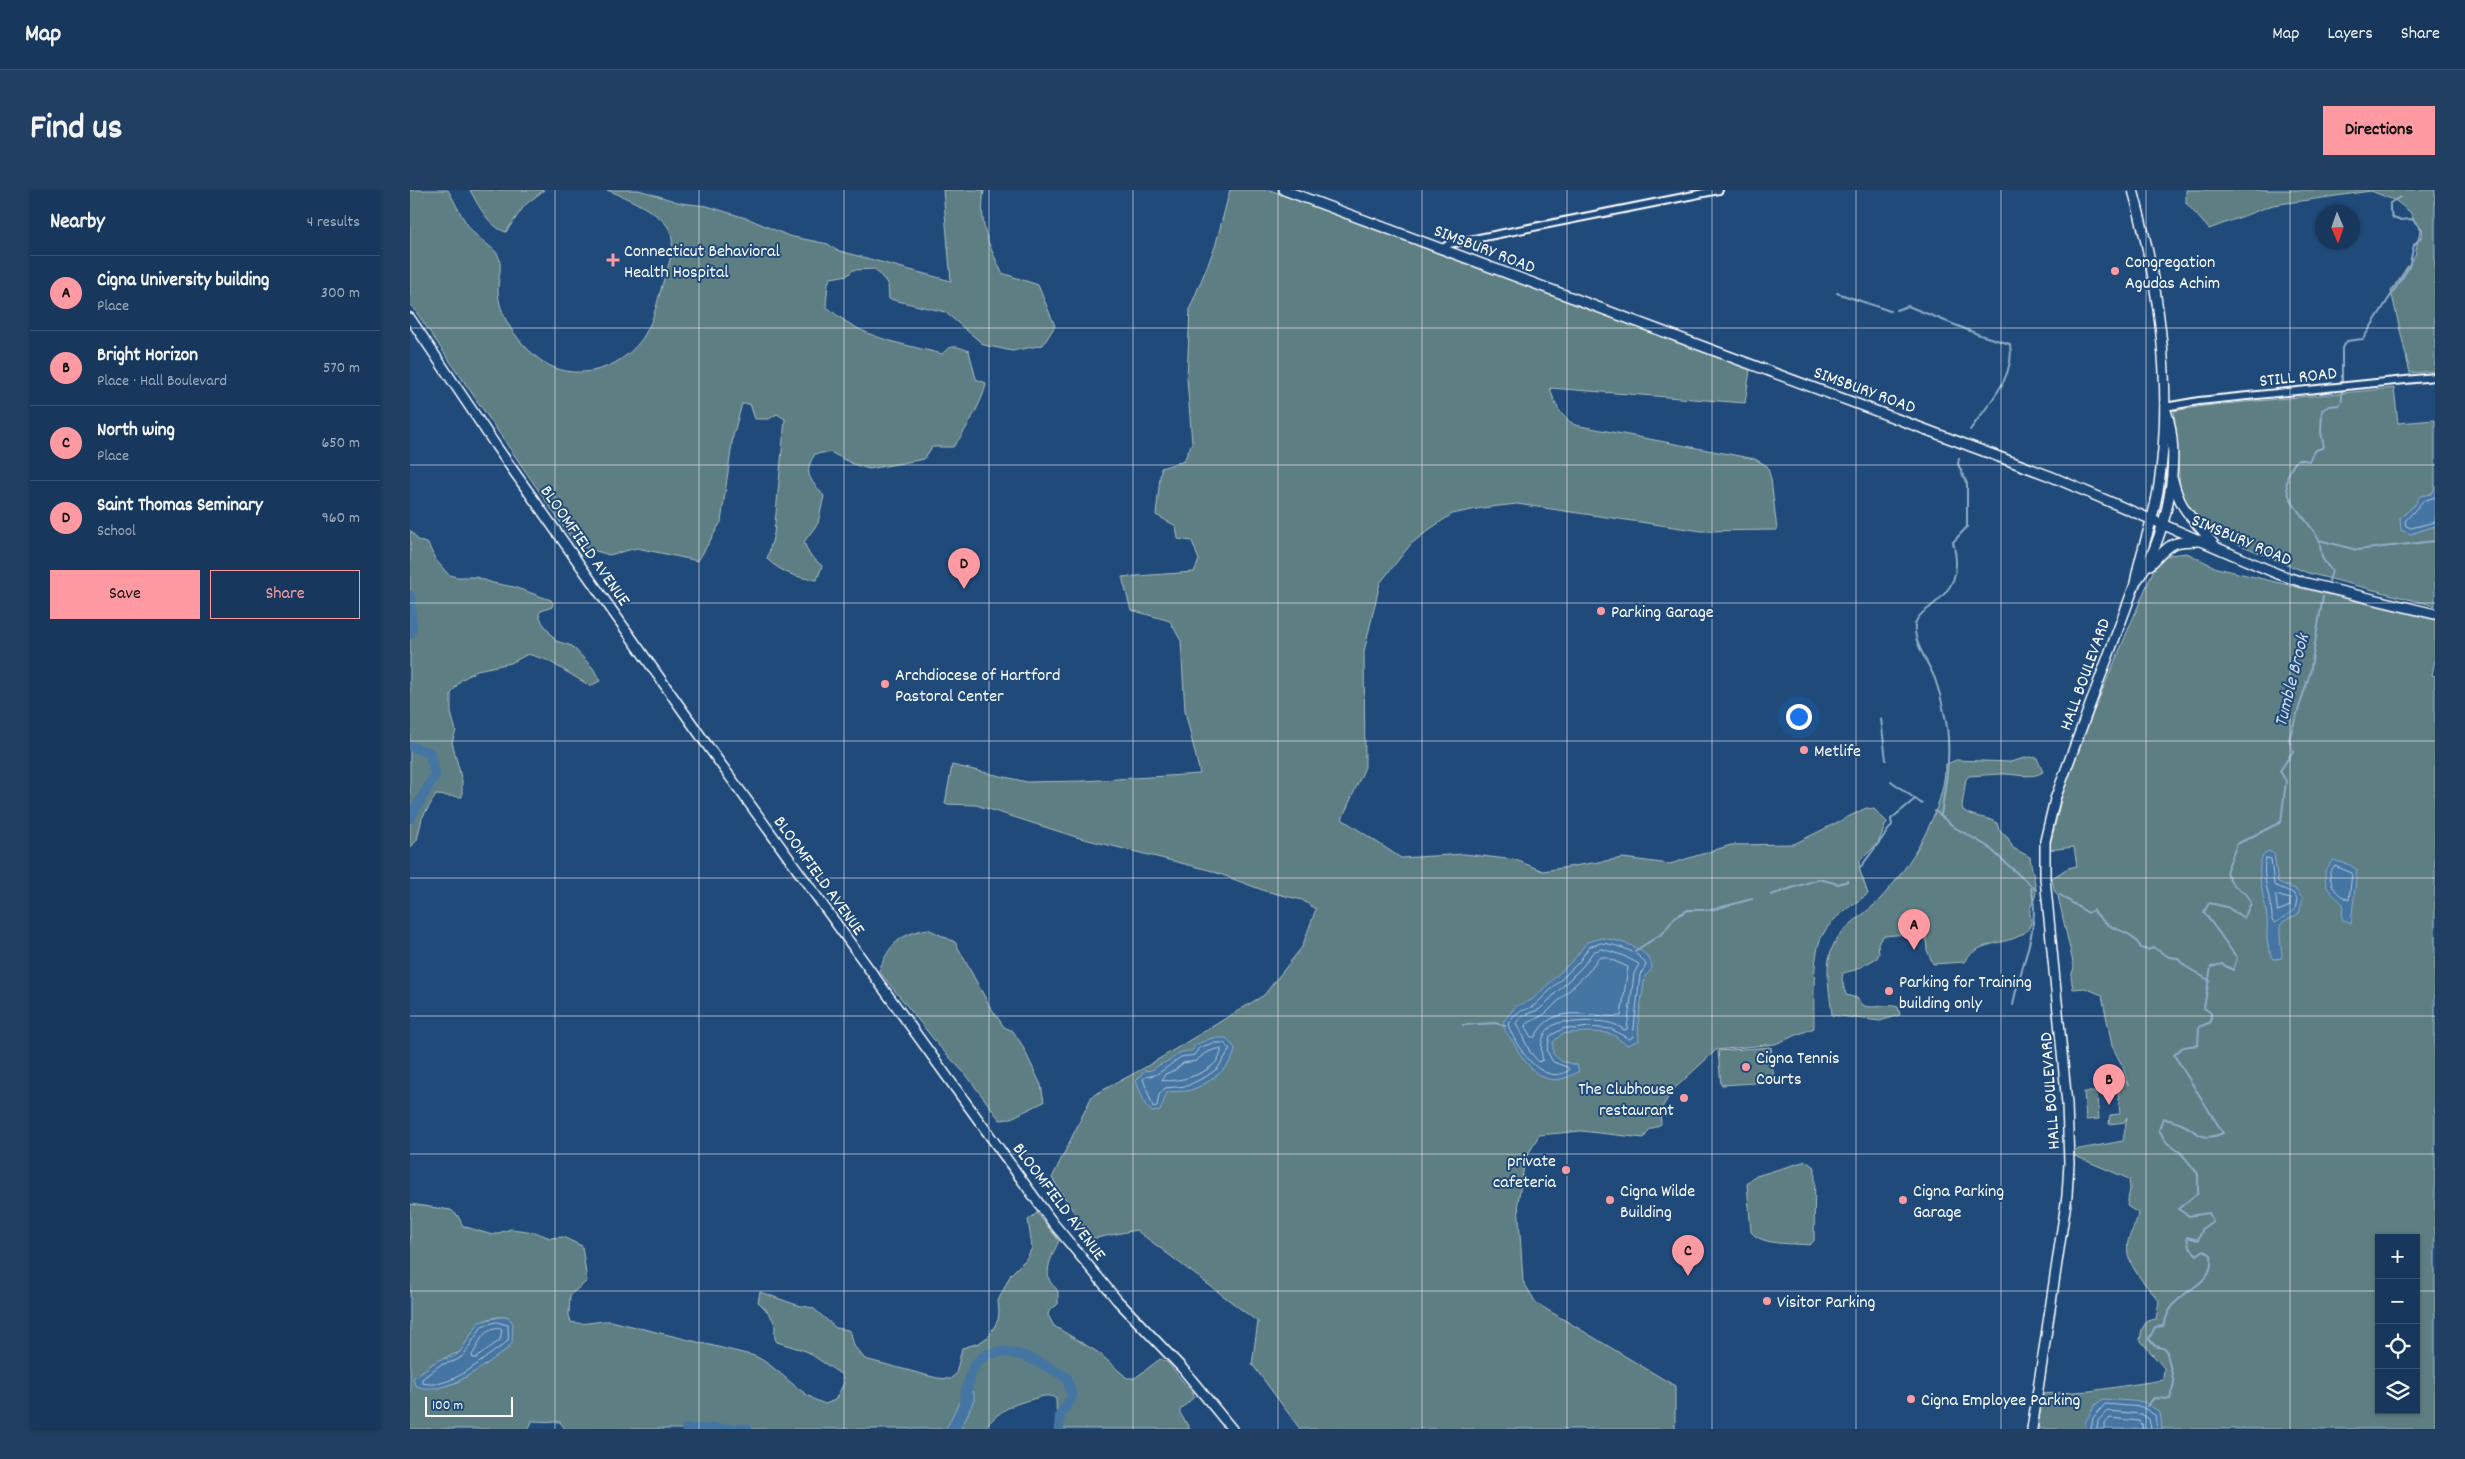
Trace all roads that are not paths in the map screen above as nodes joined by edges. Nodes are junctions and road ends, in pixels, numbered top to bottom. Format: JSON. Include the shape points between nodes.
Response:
{"nodes":[{"id":1,"x":1284,"y":190,"type":"edge"},
{"id":2,"x":1719,"y":190,"type":"edge"},
{"id":3,"x":2133,"y":190,"type":"edge"},
{"id":4,"x":1442,"y":249,"type":"junction"},
{"id":5,"x":410,"y":318,"type":"edge"},
{"id":6,"x":2435,"y":377,"type":"edge"},
{"id":7,"x":2165,"y":407,"type":"junction"},
{"id":8,"x":2172,"y":477,"type":"junction"},
{"id":9,"x":2153,"y":518,"type":"junction"},
{"id":10,"x":2163,"y":522,"type":"junction"},
{"id":11,"x":2202,"y":541,"type":"junction"},
{"id":12,"x":2216,"y":548,"type":"junction"},
{"id":13,"x":2146,"y":569,"type":"junction"},
{"id":14,"x":2135,"y":584,"type":"junction"},
{"id":15,"x":2435,"y":614,"type":"edge"},
{"id":16,"x":1232,"y":1429,"type":"edge"},
{"id":17,"x":2032,"y":1429,"type":"edge"}],
"edges":[{"from":1,"to":4,"type":"main road","name":"SIMSBURY ROAD"},
{"from":2,"to":4,"type":"street","via":[[1450,244]]},
{"from":3,"to":7,"type":"main road","via":[[2156,284]]},
{"from":4,"to":9,"type":"main road","name":"SIMSBURY ROAD","via":[[2050,476]]},
{"from":5,"to":16,"type":"main road","name":"BLOOMFIELD AVENUE","via":[[706,745],[1053,1223]]},
{"from":6,"to":7,"type":"street","name":"STILL ROAD"},
{"from":7,"to":8,"type":"main road","via":[[2170,420]]},
{"from":7,"to":9,"type":"main road","name":"HALL BOULEVARD","via":[[2160,484]]},
{"from":8,"to":10,"type":"main road","name":"HALL BOULEVARD"},
{"from":8,"to":12,"type":"main road","via":[[2184,511]]},
{"from":9,"to":10,"type":"main road","name":"SIMSBURY ROAD"},
{"from":9,"to":14,"type":"main road","name":"HALL BOULEVARD","via":[[2137,567]]},
{"from":10,"to":11,"type":"main road","name":"SIMSBURY ROAD"},
{"from":10,"to":13,"type":"main road","name":"HALL BOULEVARD"},
{"from":11,"to":12,"type":"main road","name":"SIMSBURY ROAD"},
{"from":11,"to":13,"type":"main road","via":[[2178,542],[2168,546]]},
{"from":12,"to":15,"type":"main road","name":"SIMSBURY ROAD","via":[[2302,582]]},
{"from":13,"to":14,"type":"main road","name":"HALL BOULEVARD"},
{"from":14,"to":17,"type":"main road","name":"HALL BOULEVARD","via":[[2055,798],[2045,841],[2045,878],[2070,1163]]}]}
